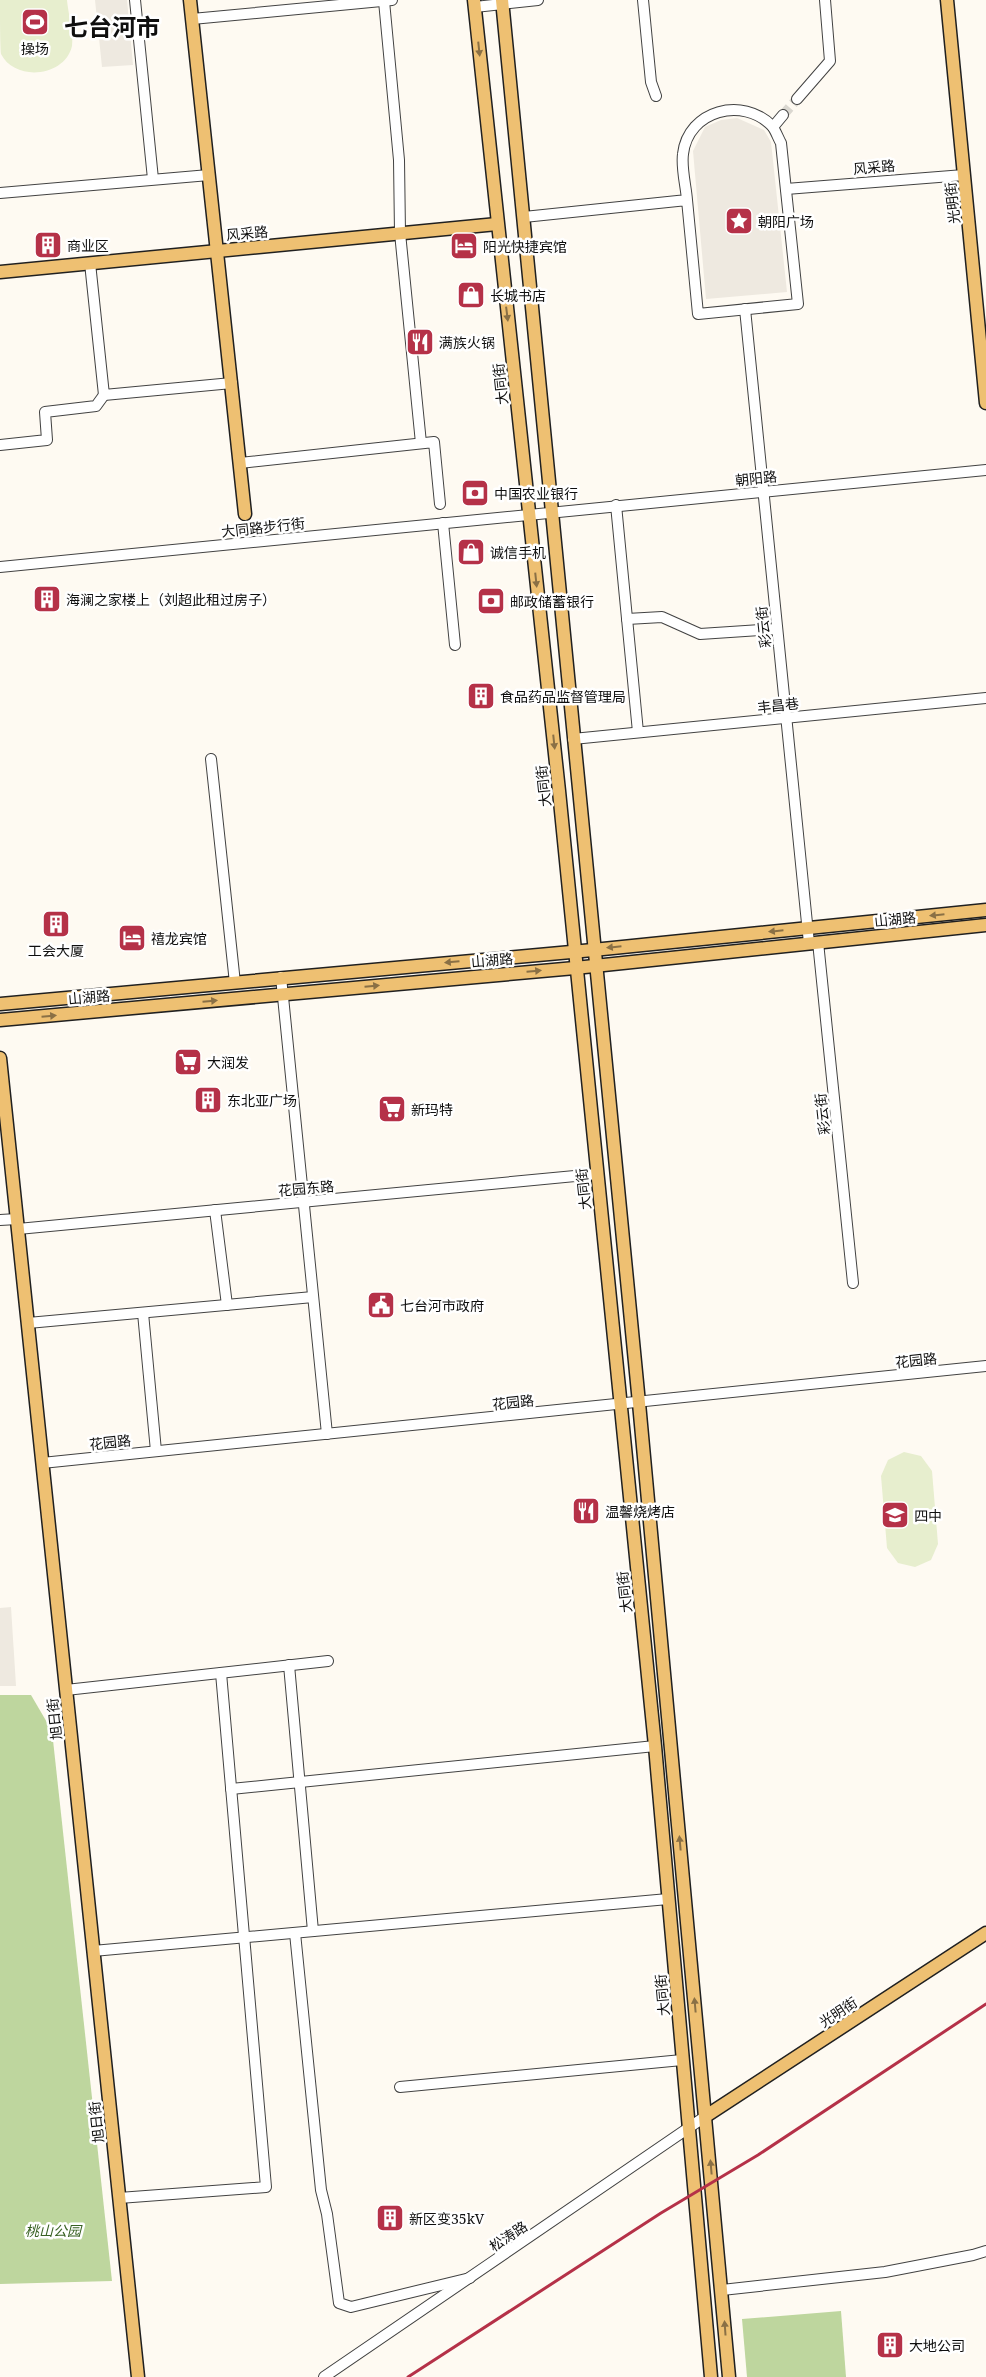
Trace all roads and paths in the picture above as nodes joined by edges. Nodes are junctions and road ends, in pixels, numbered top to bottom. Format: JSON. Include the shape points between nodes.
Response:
{"nodes":[{"id":1,"x":135,"y":0,"type":"edge"},
{"id":2,"x":190,"y":0,"type":"edge"},
{"id":3,"x":388,"y":0,"type":"edge"},
{"id":4,"x":538,"y":0,"type":"edge"},
{"id":5,"x":643,"y":0,"type":"edge"},
{"id":6,"x":825,"y":0,"type":"edge"},
{"id":7,"x":947,"y":0,"type":"edge"},
{"id":8,"x":502,"y":2,"type":"edge"},
{"id":9,"x":475,"y":3,"type":"edge"},
{"id":10,"x":192,"y":19,"type":"junction"},
{"id":11,"x":656,"y":96,"type":"dead end"},
{"id":12,"x":797,"y":99,"type":"tunnel mouth"},
{"id":13,"x":784,"y":115,"type":"tunnel mouth"},
{"id":14,"x":773,"y":127,"type":"junction"},
{"id":15,"x":209,"y":174,"type":"junction"},
{"id":16,"x":964,"y":175,"type":"junction"},
{"id":17,"x":154,"y":179,"type":"junction"},
{"id":18,"x":786,"y":189,"type":"junction"},
{"id":19,"x":0,"y":193,"type":"edge"},
{"id":20,"x":687,"y":200,"type":"junction"},
{"id":21,"x":524,"y":217,"type":"junction"},
{"id":22,"x":496,"y":224,"type":"junction"},
{"id":23,"x":400,"y":233,"type":"junction"},
{"id":24,"x":218,"y":251,"type":"junction"},
{"id":25,"x":90,"y":263,"type":"junction"},
{"id":26,"x":0,"y":272,"type":"edge"},
{"id":27,"x":745,"y":309,"type":"junction"},
{"id":28,"x":232,"y":383,"type":"junction"},
{"id":29,"x":104,"y":395,"type":"junction"},
{"id":30,"x":986,"y":403,"type":"edge"},
{"id":31,"x":421,"y":443,"type":"junction"},
{"id":32,"x":0,"y":444,"type":"edge"},
{"id":33,"x":240,"y":463,"type":"junction"},
{"id":34,"x":986,"y":470,"type":"edge"},
{"id":35,"x":763,"y":491,"type":"junction"},
{"id":36,"x":440,"y":504,"type":"dead end"},
{"id":37,"x":616,"y":506,"type":"junction"},
{"id":38,"x":553,"y":512,"type":"junction"},
{"id":39,"x":245,"y":514,"type":"dead end"},
{"id":40,"x":529,"y":514,"type":"junction"},
{"id":41,"x":443,"y":523,"type":"junction"},
{"id":42,"x":0,"y":567,"type":"edge"},
{"id":43,"x":627,"y":619,"type":"junction"},
{"id":44,"x":777,"y":629,"type":"junction"},
{"id":45,"x":455,"y":645,"type":"dead end"},
{"id":46,"x":986,"y":698,"type":"edge"},
{"id":47,"x":786,"y":718,"type":"junction"},
{"id":48,"x":638,"y":732,"type":"junction"},
{"id":49,"x":573,"y":739,"type":"junction"},
{"id":50,"x":211,"y":759,"type":"dead end"},
{"id":51,"x":986,"y":910,"type":"edge"},
{"id":52,"x":986,"y":925,"type":"edge"},
{"id":53,"x":808,"y":927,"type":"junction"},
{"id":54,"x":813,"y":942,"type":"junction"},
{"id":55,"x":593,"y":950,"type":"junction"},
{"id":56,"x":573,"y":951,"type":"junction"},
{"id":57,"x":597,"y":965,"type":"junction"},
{"id":58,"x":575,"y":968,"type":"junction"},
{"id":59,"x":280,"y":978,"type":"junction"},
{"id":60,"x":235,"y":983,"type":"junction"},
{"id":61,"x":282,"y":995,"type":"junction"},
{"id":62,"x":0,"y":1004,"type":"edge"},
{"id":63,"x":0,"y":1020,"type":"edge"},
{"id":64,"x":0,"y":1058,"type":"edge"},
{"id":65,"x":596,"y":1174,"type":"junction"},
{"id":66,"x":304,"y":1202,"type":"junction"},
{"id":67,"x":215,"y":1210,"type":"junction"},
{"id":68,"x":0,"y":1220,"type":"edge"},
{"id":69,"x":17,"y":1224,"type":"junction"},
{"id":70,"x":853,"y":1282,"type":"dead end"},
{"id":71,"x":313,"y":1297,"type":"junction"},
{"id":72,"x":227,"y":1305,"type":"junction"},
{"id":73,"x":143,"y":1313,"type":"junction"},
{"id":74,"x":28,"y":1323,"type":"junction"},
{"id":75,"x":986,"y":1366,"type":"edge"},
{"id":76,"x":639,"y":1403,"type":"junction"},
{"id":77,"x":619,"y":1405,"type":"junction"},
{"id":78,"x":327,"y":1434,"type":"junction"},
{"id":79,"x":156,"y":1451,"type":"junction"},
{"id":80,"x":42,"y":1463,"type":"junction"},
{"id":81,"x":328,"y":1661,"type":"dead end"},
{"id":82,"x":289,"y":1666,"type":"junction"},
{"id":83,"x":221,"y":1673,"type":"junction"},
{"id":84,"x":66,"y":1690,"type":"junction"},
{"id":85,"x":655,"y":1746,"type":"junction"},
{"id":86,"x":299,"y":1782,"type":"junction"},
{"id":87,"x":231,"y":1789,"type":"junction"},
{"id":88,"x":668,"y":1899,"type":"junction"},
{"id":89,"x":313,"y":1931,"type":"junction"},
{"id":90,"x":295,"y":1933,"type":"junction"},
{"id":91,"x":986,"y":1933,"type":"edge"},
{"id":92,"x":244,"y":1937,"type":"junction"},
{"id":93,"x":93,"y":1951,"type":"junction"},
{"id":94,"x":682,"y":2060,"type":"junction"},
{"id":95,"x":400,"y":2087,"type":"dead end"},
{"id":96,"x":706,"y":2116,"type":"junction"},
{"id":97,"x":689,"y":2128,"type":"junction"},
{"id":98,"x":119,"y":2198,"type":"junction"},
{"id":99,"x":986,"y":2251,"type":"edge"},
{"id":100,"x":470,"y":2278,"type":"junction"},
{"id":101,"x":722,"y":2290,"type":"junction"},
{"id":102,"x":138,"y":2377,"type":"edge"},
{"id":103,"x":324,"y":2377,"type":"edge"},
{"id":104,"x":711,"y":2377,"type":"edge"},
{"id":105,"x":729,"y":2377,"type":"edge"}],
"edges":[{"from":1,"to":17,"type":"street"},
{"from":2,"to":10,"type":"main road"},
{"from":3,"to":10,"type":"street"},
{"from":3,"to":23,"type":"street","via":[[399,160]]},
{"from":4,"to":8,"type":"street"},
{"from":5,"to":11,"type":"street","via":[[651,82]]},
{"from":6,"to":12,"type":"street","via":[[830,61]]},
{"from":7,"to":16,"type":"main road","name":"光明街"},
{"from":8,"to":9,"type":"street"},
{"from":8,"to":21,"type":"main road"},
{"from":9,"to":22,"type":"main road","name":"大同街","one_way":true},
{"from":10,"to":15,"type":"main road"},
{"from":13,"to":14,"type":"street"},
{"from":14,"to":18,"type":"street","via":[[781,143]]},
{"from":14,"to":20,"type":"street","via":[[762,118],[743,112],[725,110],[704,117],[690,133],[683,154]]},
{"from":15,"to":17,"type":"street"},
{"from":15,"to":24,"type":"main road"},
{"from":16,"to":18,"type":"street","name":"风采路"},
{"from":16,"to":30,"type":"main road","name":"光明街"},
{"from":17,"to":19,"type":"street"},
{"from":18,"to":27,"type":"street","via":[[798,304]]},
{"from":20,"to":21,"type":"street"},
{"from":20,"to":27,"type":"street","via":[[698,314]]},
{"from":21,"to":38,"type":"main road"},
{"from":22,"to":23,"type":"main road","name":"风采路"},
{"from":22,"to":40,"type":"main road","name":"大同街","one_way":true},
{"from":23,"to":24,"type":"main road","name":"风采路"},
{"from":23,"to":31,"type":"street"},
{"from":24,"to":25,"type":"main road","name":"风采路"},
{"from":24,"to":28,"type":"main road"},
{"from":25,"to":26,"type":"main road","name":"风采路"},
{"from":25,"to":29,"type":"street"},
{"from":27,"to":35,"type":"street","name":"彩云街"},
{"from":28,"to":29,"type":"street"},
{"from":28,"to":33,"type":"main road"},
{"from":29,"to":32,"type":"street","via":[[96,406],[45,412],[47,440]]},
{"from":31,"to":33,"type":"street"},
{"from":31,"to":36,"type":"street","via":[[434,442]]},
{"from":33,"to":39,"type":"main road"},
{"from":34,"to":35,"type":"street","name":"朝阳路"},
{"from":35,"to":37,"type":"street","name":"朝阳路"},
{"from":35,"to":44,"type":"street","name":"彩云街"},
{"from":37,"to":38,"type":"street","name":"朝阳路"},
{"from":37,"to":43,"type":"street"},
{"from":38,"to":40,"type":"street","name":"朝阳路"},
{"from":38,"to":49,"type":"main road"},
{"from":40,"to":41,"type":"street","name":"大同路步行街"},
{"from":40,"to":56,"type":"main road","name":"大同街","one_way":true},
{"from":41,"to":42,"type":"street","name":"大同路步行街"},
{"from":41,"to":45,"type":"street"},
{"from":43,"to":44,"type":"street","via":[[662,617],[700,634]]},
{"from":43,"to":48,"type":"street"},
{"from":44,"to":47,"type":"street","name":"彩云街"},
{"from":46,"to":47,"type":"street","name":"丰昌巷"},
{"from":47,"to":48,"type":"street","name":"丰昌巷"},
{"from":47,"to":53,"type":"street","name":"彩云街"},
{"from":48,"to":49,"type":"street","name":"丰昌巷"},
{"from":49,"to":55,"type":"main road"},
{"from":50,"to":60,"type":"street"},
{"from":51,"to":53,"type":"main road","name":"山湖路","one_way":true},
{"from":52,"to":54,"type":"main road","name":"山湖路"},
{"from":53,"to":54,"type":"street","name":"彩云街"},
{"from":53,"to":55,"type":"main road","name":"山湖路","one_way":true},
{"from":54,"to":57,"type":"main road","name":"山湖路"},
{"from":54,"to":70,"type":"street","name":"彩云街"},
{"from":55,"to":56,"type":"main road","name":"山湖路"},
{"from":55,"to":57,"type":"main road"},
{"from":56,"to":58,"type":"main road","name":"大同街"},
{"from":56,"to":59,"type":"main road","name":"山湖路","one_way":true},
{"from":57,"to":58,"type":"main road","name":"山湖路"},
{"from":57,"to":76,"type":"main road"},
{"from":61,"to":58,"type":"main road","name":"山湖路","one_way":true},
{"from":58,"to":65,"type":"main road","name":"大同街"},
{"from":59,"to":60,"type":"main road","name":"山湖路"},
{"from":59,"to":61,"type":"street"},
{"from":60,"to":62,"type":"main road","name":"山湖路"},
{"from":63,"to":61,"type":"main road","name":"山湖路","one_way":true},
{"from":61,"to":66,"type":"street"},
{"from":64,"to":69,"type":"main road","name":"旭日街"},
{"from":65,"to":66,"type":"street","name":"花园东路"},
{"from":65,"to":77,"type":"main road","name":"大同街"},
{"from":66,"to":67,"type":"street","name":"花园东路"},
{"from":66,"to":71,"type":"street"},
{"from":67,"to":69,"type":"street","name":"花园东路"},
{"from":67,"to":72,"type":"street"},
{"from":68,"to":69,"type":"street","name":"花园东路"},
{"from":69,"to":74,"type":"main road","name":"旭日街"},
{"from":71,"to":72,"type":"street"},
{"from":71,"to":78,"type":"street"},
{"from":72,"to":73,"type":"street"},
{"from":73,"to":74,"type":"street"},
{"from":73,"to":79,"type":"street"},
{"from":74,"to":80,"type":"main road","name":"旭日街"},
{"from":75,"to":76,"type":"street","name":"花园路"},
{"from":76,"to":77,"type":"street","name":"花园路"},
{"from":96,"to":76,"type":"main road","one_way":true},
{"from":77,"to":78,"type":"street","name":"花园路"},
{"from":77,"to":85,"type":"main road","name":"大同街"},
{"from":78,"to":79,"type":"street","name":"花园路"},
{"from":79,"to":80,"type":"street","name":"花园路"},
{"from":80,"to":84,"type":"main road","name":"旭日街"},
{"from":81,"to":82,"type":"street"},
{"from":82,"to":83,"type":"street"},
{"from":82,"to":86,"type":"street"},
{"from":83,"to":84,"type":"street"},
{"from":83,"to":87,"type":"street"},
{"from":84,"to":93,"type":"main road","name":"旭日街"},
{"from":85,"to":86,"type":"street"},
{"from":85,"to":88,"type":"main road","name":"大同街"},
{"from":86,"to":87,"type":"street"},
{"from":86,"to":89,"type":"street"},
{"from":87,"to":92,"type":"street"},
{"from":88,"to":89,"type":"street"},
{"from":88,"to":94,"type":"main road","name":"大同街"},
{"from":89,"to":90,"type":"street"},
{"from":90,"to":92,"type":"street"},
{"from":90,"to":100,"type":"street","via":[[321,2190],[339,2303],[350,2307]]},
{"from":91,"to":96,"type":"main road","name":"光明街"},
{"from":92,"to":93,"type":"street"},
{"from":92,"to":98,"type":"street","via":[[266,2187]]},
{"from":93,"to":98,"type":"main road","name":"旭日街"},
{"from":94,"to":95,"type":"street"},
{"from":94,"to":97,"type":"main road","name":"大同街"},
{"from":96,"to":97,"type":"street","name":"松涛路"},
{"from":101,"to":96,"type":"main road","one_way":true},
{"from":97,"to":100,"type":"street","name":"松涛路"},
{"from":97,"to":104,"type":"main road","name":"大同街"},
{"from":98,"to":102,"type":"main road","name":"旭日街"},
{"from":99,"to":101,"type":"street","via":[[885,2272]]},
{"from":100,"to":103,"type":"street","name":"松涛路"},
{"from":105,"to":101,"type":"main road","one_way":true}]}
